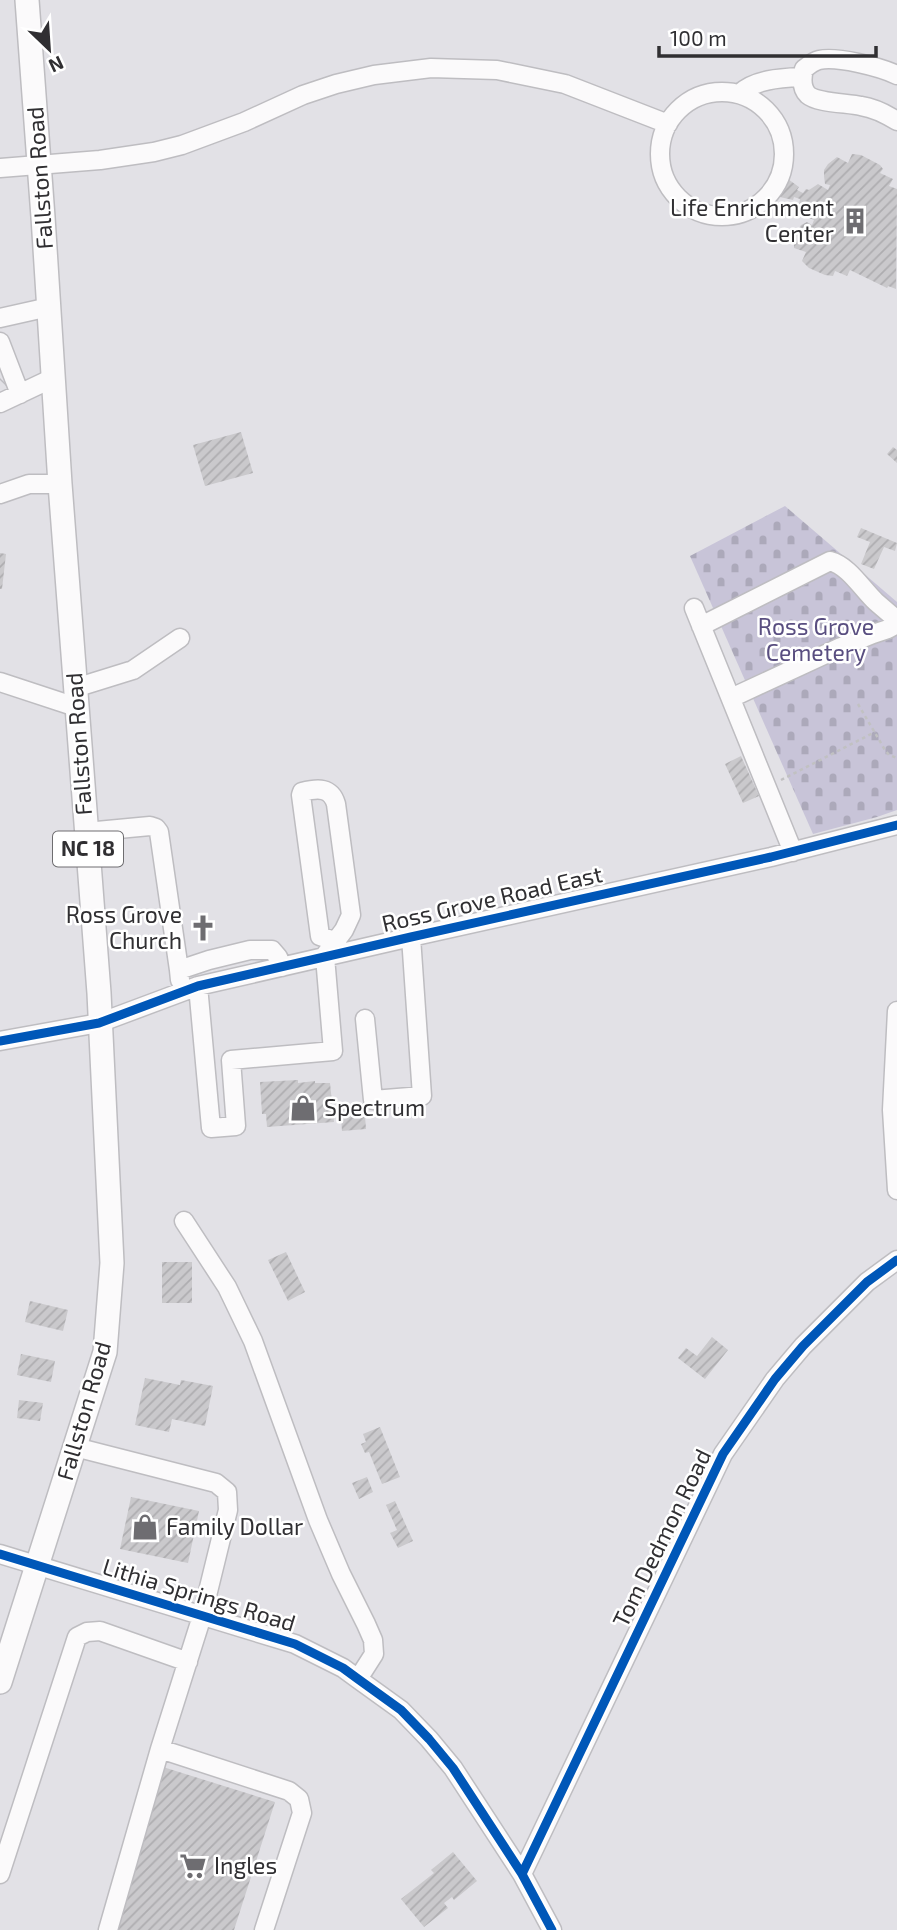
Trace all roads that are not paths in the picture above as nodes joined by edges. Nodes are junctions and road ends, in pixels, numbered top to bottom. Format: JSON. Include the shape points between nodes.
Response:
{"nodes":[{"id":1,"x":27,"y":0,"type":"edge"},
{"id":2,"x":897,"y":75,"type":"edge"},
{"id":3,"x":802,"y":77,"type":"junction"},
{"id":4,"x":739,"y":94,"type":"junction"},
{"id":5,"x":896,"y":119,"type":"edge"},
{"id":6,"x":668,"y":124,"type":"junction"},
{"id":7,"x":39,"y":166,"type":"junction"},
{"id":8,"x":0,"y":168,"type":"edge"},
{"id":9,"x":49,"y":307,"type":"junction"},
{"id":10,"x":0,"y":318,"type":"edge"},
{"id":11,"x":2,"y":351,"type":"edge"},
{"id":12,"x":7,"y":376,"type":"edge"},
{"id":13,"x":53,"y":378,"type":"junction"},
{"id":14,"x":20,"y":394,"type":"junction"},
{"id":15,"x":0,"y":403,"type":"edge"},
{"id":16,"x":60,"y":484,"type":"junction"},
{"id":17,"x":0,"y":494,"type":"edge"},
{"id":18,"x":694,"y":608,"type":"dead end"},
{"id":19,"x":897,"y":622,"type":"edge"},
{"id":20,"x":701,"y":626,"type":"junction"},
{"id":21,"x":180,"y":638,"type":"dead end"},
{"id":22,"x":0,"y":682,"type":"edge"},
{"id":23,"x":76,"y":697,"type":"junction"},
{"id":24,"x":731,"y":698,"type":"junction"},
{"id":25,"x":897,"y":825,"type":"edge"},
{"id":26,"x":86,"y":832,"type":"junction"},
{"id":27,"x":793,"y":852,"type":"junction"},
{"id":28,"x":411,"y":937,"type":"junction"},
{"id":29,"x":326,"y":948,"type":"junction"},
{"id":30,"x":282,"y":967,"type":"junction"},
{"id":31,"x":179,"y":970,"type":"junction"},
{"id":32,"x":190,"y":990,"type":"junction"},
{"id":33,"x":897,"y":1011,"type":"edge"},
{"id":34,"x":365,"y":1019,"type":"dead end"},
{"id":35,"x":99,"y":1023,"type":"junction"},
{"id":36,"x":0,"y":1041,"type":"edge"},
{"id":37,"x":231,"y":1060,"type":"junction"},
{"id":38,"x":205,"y":1062,"type":"junction"},
{"id":39,"x":897,"y":1190,"type":"edge"},
{"id":40,"x":184,"y":1221,"type":"dead end"},
{"id":41,"x":897,"y":1261,"type":"edge"},
{"id":42,"x":75,"y":1447,"type":"junction"},
{"id":43,"x":0,"y":1554,"type":"edge"},
{"id":44,"x":37,"y":1565,"type":"junction"},
{"id":45,"x":202,"y":1616,"type":"junction"},
{"id":46,"x":188,"y":1662,"type":"junction"},
{"id":47,"x":358,"y":1679,"type":"junction"},
{"id":48,"x":0,"y":1682,"type":"edge"},
{"id":49,"x":160,"y":1749,"type":"junction"},
{"id":50,"x":0,"y":1874,"type":"edge"},
{"id":51,"x":522,"y":1874,"type":"junction"},
{"id":52,"x":108,"y":1930,"type":"edge"},
{"id":53,"x":264,"y":1930,"type":"edge"},
{"id":54,"x":552,"y":1930,"type":"edge"}],
"edges":[{"from":1,"to":7,"type":"main road","name":"Fallston Road","number":"NC 18"},
{"from":2,"to":3,"type":"street","via":[[852,61],[820,59],[804,69]]},
{"from":3,"to":4,"type":"street","via":[[751,86]]},
{"from":3,"to":5,"type":"street","via":[[805,91],[814,99],[863,106]]},
{"from":4,"to":6,"type":"street","via":[[698,96],[681,107]]},
{"from":4,"to":6,"type":"street","via":[[757,102],[772,117],[782,135],[785,155],[770,193],[755,207],[715,216],[679,199],[660,163]]},
{"from":6,"to":7,"type":"street","via":[[565,84],[497,70],[431,68],[337,84],[182,145]]},
{"from":7,"to":8,"type":"street"},
{"from":7,"to":9,"type":"main road","name":"Fallston Road","number":"NC 18"},
{"from":9,"to":10,"type":"street"},
{"from":9,"to":13,"type":"main road","name":"Fallston Road","number":"NC 18"},
{"from":11,"to":12,"type":"street"},
{"from":12,"to":14,"type":"street"},
{"from":13,"to":14,"type":"street"},
{"from":13,"to":16,"type":"main road","name":"Fallston Road","number":"NC 18"},
{"from":14,"to":15,"type":"street"},
{"from":16,"to":17,"type":"street","via":[[29,484]]},
{"from":16,"to":23,"type":"main road","name":"Fallston Road","number":"NC 18"},
{"from":18,"to":20,"type":"street"},
{"from":19,"to":20,"type":"street","via":[[846,571],[830,562]]},
{"from":19,"to":24,"type":"street"},
{"from":20,"to":24,"type":"street"},
{"from":21,"to":23,"type":"street","via":[[133,670]]},
{"from":22,"to":23,"type":"street"},
{"from":23,"to":26,"type":"main road","name":"Fallston Road","number":"NC 18"},
{"from":24,"to":27,"type":"street"},
{"from":25,"to":27,"type":"street","name":"Ross Grove Road East"},
{"from":26,"to":31,"type":"street","via":[[150,827],[159,832]]},
{"from":26,"to":35,"type":"main road","name":"Fallston Road","number":"NC 18"},
{"from":27,"to":28,"type":"street","name":"Ross Grove Road East"},
{"from":28,"to":29,"type":"street","name":"Ross Grove Road East"},
{"from":28,"to":34,"type":"street","via":[[422,1096],[373,1100]]},
{"from":29,"to":29,"type":"street","via":[[351,915],[334,797],[327,790],[315,789],[301,796]]},
{"from":29,"to":30,"type":"street","name":"Ross Grove Road East"},
{"from":29,"to":37,"type":"street","via":[[333,1051]]},
{"from":30,"to":31,"type":"street","via":[[272,950],[250,950]]},
{"from":30,"to":32,"type":"street","name":"Ross Grove Road East"},
{"from":31,"to":32,"type":"street"},
{"from":32,"to":35,"type":"street","name":"Ross Grove Road East"},
{"from":32,"to":38,"type":"street"},
{"from":33,"to":39,"type":"street","via":[[892,1110]]},
{"from":35,"to":36,"type":"street","name":"Ross Grove Road East"},
{"from":35,"to":42,"type":"main road","name":"Fallston Road","number":"NC 18","via":[[112,1263],[104,1352]]},
{"from":37,"to":38,"type":"street"},
{"from":37,"to":38,"type":"street","via":[[236,1126],[211,1128]]},
{"from":40,"to":47,"type":"street","via":[[227,1287],[253,1341],[318,1520],[373,1640],[374,1654]]},
{"from":41,"to":51,"type":"street","name":"Tom Dedmon Road","via":[[867,1282],[803,1346],[723,1454]]},
{"from":42,"to":44,"type":"main road","name":"Fallston Road","number":"NC 18"},
{"from":42,"to":45,"type":"street","via":[[216,1483],[227,1492],[228,1510]]},
{"from":43,"to":44,"type":"street","name":"Lithia Springs Road"},
{"from":44,"to":45,"type":"street","name":"Lithia Springs Road"},
{"from":44,"to":48,"type":"main road","name":"Fallston Road","number":"NC 18"},
{"from":45,"to":46,"type":"street"},
{"from":45,"to":47,"type":"street","name":"Lithia Springs Road","via":[[295,1644]]},
{"from":46,"to":49,"type":"street"},
{"from":46,"to":50,"type":"street","via":[[100,1631],[77,1637]]},
{"from":47,"to":51,"type":"street","name":"Lithia Springs Road","via":[[401,1710],[429,1739]]},
{"from":49,"to":52,"type":"street"},
{"from":49,"to":53,"type":"street","via":[[289,1791],[299,1799],[302,1813]]},
{"from":51,"to":54,"type":"street","name":"Lithia Springs Road"}]}
